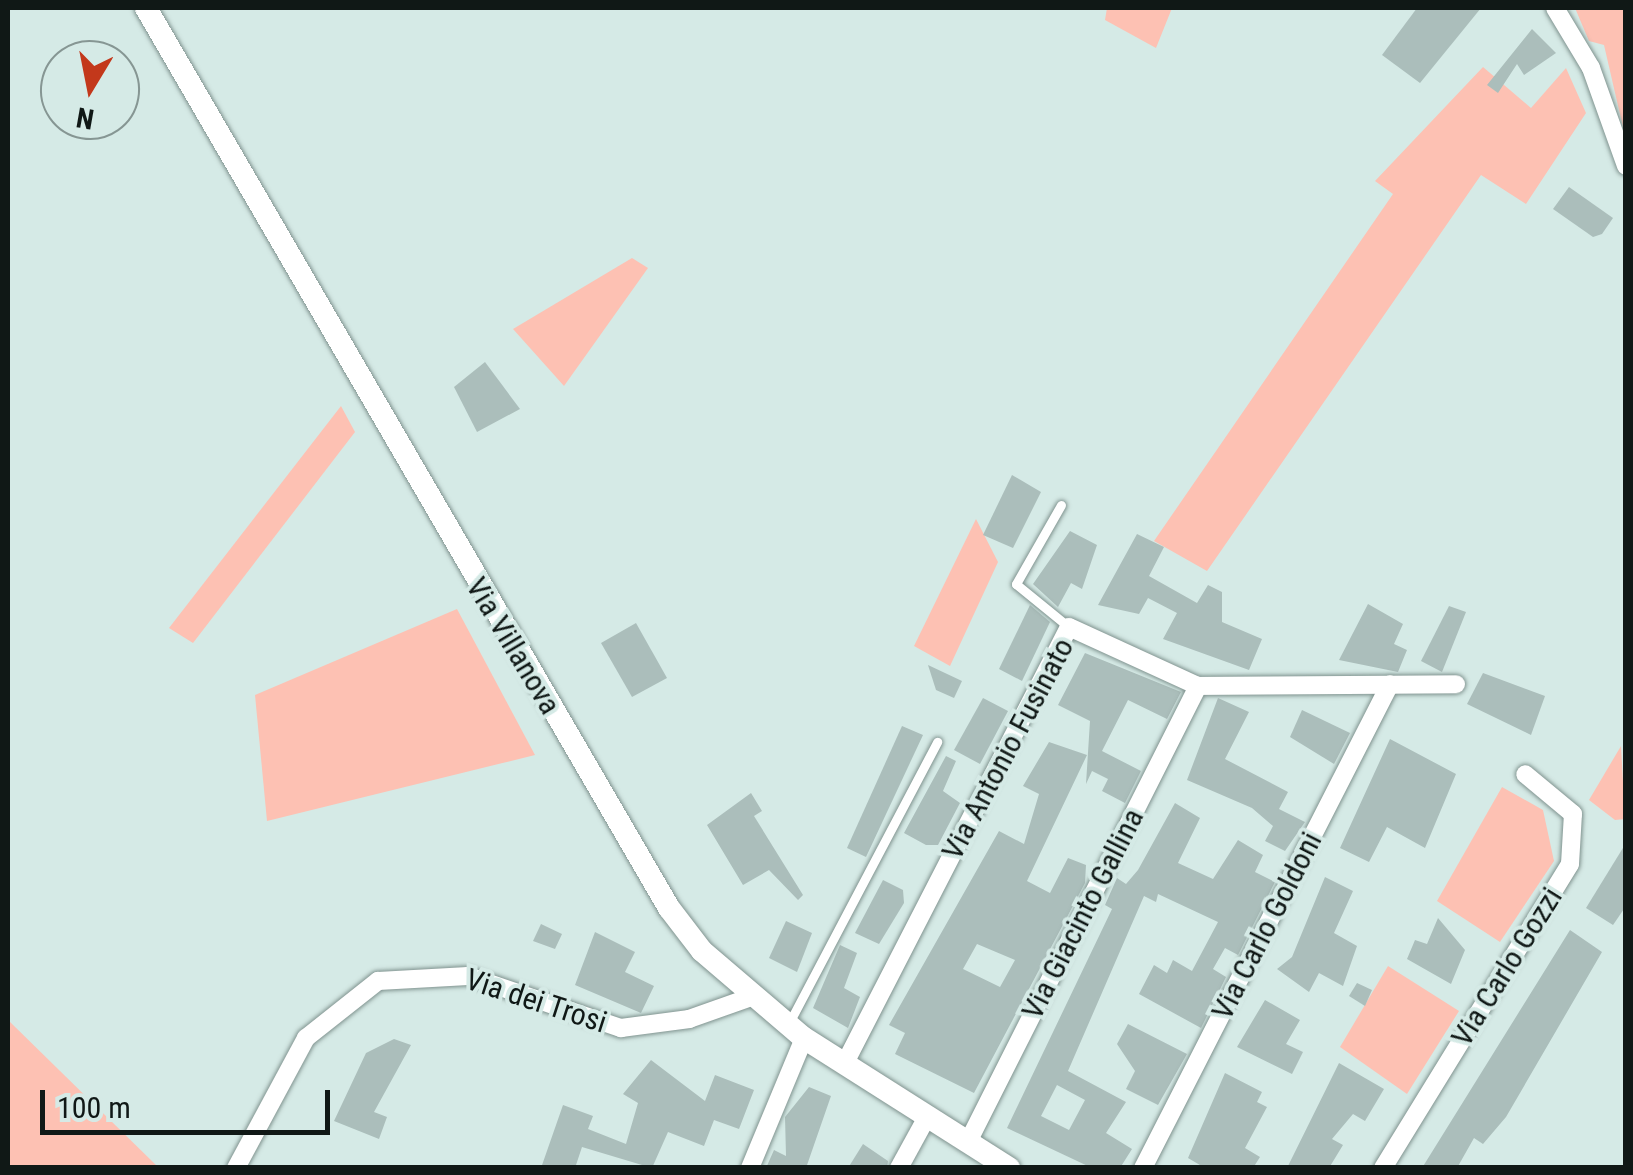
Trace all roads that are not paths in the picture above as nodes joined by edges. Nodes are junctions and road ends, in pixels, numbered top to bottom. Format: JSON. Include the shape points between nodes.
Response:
{"nodes":[{"id":1,"x":146,"y":8,"type":"edge"},
{"id":2,"x":1555,"y":8,"type":"edge"},
{"id":3,"x":1626,"y":166,"type":"edge"},
{"id":4,"x":1060,"y":506,"type":"dead end"},
{"id":5,"x":1069,"y":628,"type":"junction"},
{"id":6,"x":1390,"y":684,"type":"junction"},
{"id":7,"x":1456,"y":684,"type":"dead end"},
{"id":8,"x":1198,"y":686,"type":"junction"},
{"id":9,"x":937,"y":742,"type":"dead end"},
{"id":10,"x":1525,"y":774,"type":"dead end"},
{"id":11,"x":751,"y":997,"type":"junction"},
{"id":12,"x":796,"y":1032,"type":"junction"},
{"id":13,"x":845,"y":1063,"type":"junction"},
{"id":14,"x":928,"y":1116,"type":"junction"},
{"id":15,"x":968,"y":1142,"type":"junction"},
{"id":16,"x":236,"y":1168,"type":"edge"},
{"id":17,"x":750,"y":1168,"type":"edge"},
{"id":18,"x":899,"y":1168,"type":"edge"},
{"id":19,"x":1009,"y":1168,"type":"edge"},
{"id":20,"x":1144,"y":1168,"type":"edge"},
{"id":21,"x":1383,"y":1168,"type":"edge"}],
"edges":[{"from":1,"to":11,"type":"street","name":"Via Villanova","via":[[669,908]]},
{"from":2,"to":3,"type":"street","via":[[1591,68]]},
{"from":4,"to":5,"type":"lane","name":"Via Antonio Fusinato","via":[[1016,584]]},
{"from":5,"to":8,"type":"street","name":"Via Antonio Fusinato"},
{"from":5,"to":13,"type":"street","name":"Via Antonio Fusinato"},
{"from":6,"to":7,"type":"street","name":"Via Antonio Fusinato"},
{"from":6,"to":8,"type":"street","name":"Via Antonio Fusinato"},
{"from":6,"to":20,"type":"street","name":"Via Carlo Goldoni"},
{"from":8,"to":15,"type":"street","name":"Via Giacinto Gallina"},
{"from":9,"to":12,"type":"lane"},
{"from":10,"to":21,"type":"street","name":"Via Carlo Gozzi","via":[[1572,814],[1570,864]]},
{"from":11,"to":12,"type":"street","name":"Via Villanova"},
{"from":11,"to":16,"type":"street","name":"Via dei Trosi","via":[[689,1019],[621,1028],[468,976],[378,981],[306,1038]]},
{"from":12,"to":13,"type":"street","name":"Via Villanova"},
{"from":12,"to":17,"type":"street"},
{"from":13,"to":14,"type":"street","name":"Via Villanova"},
{"from":14,"to":15,"type":"street","name":"Via Villanova"},
{"from":14,"to":18,"type":"street"},
{"from":15,"to":19,"type":"street","name":"Via Villanova"}]}
